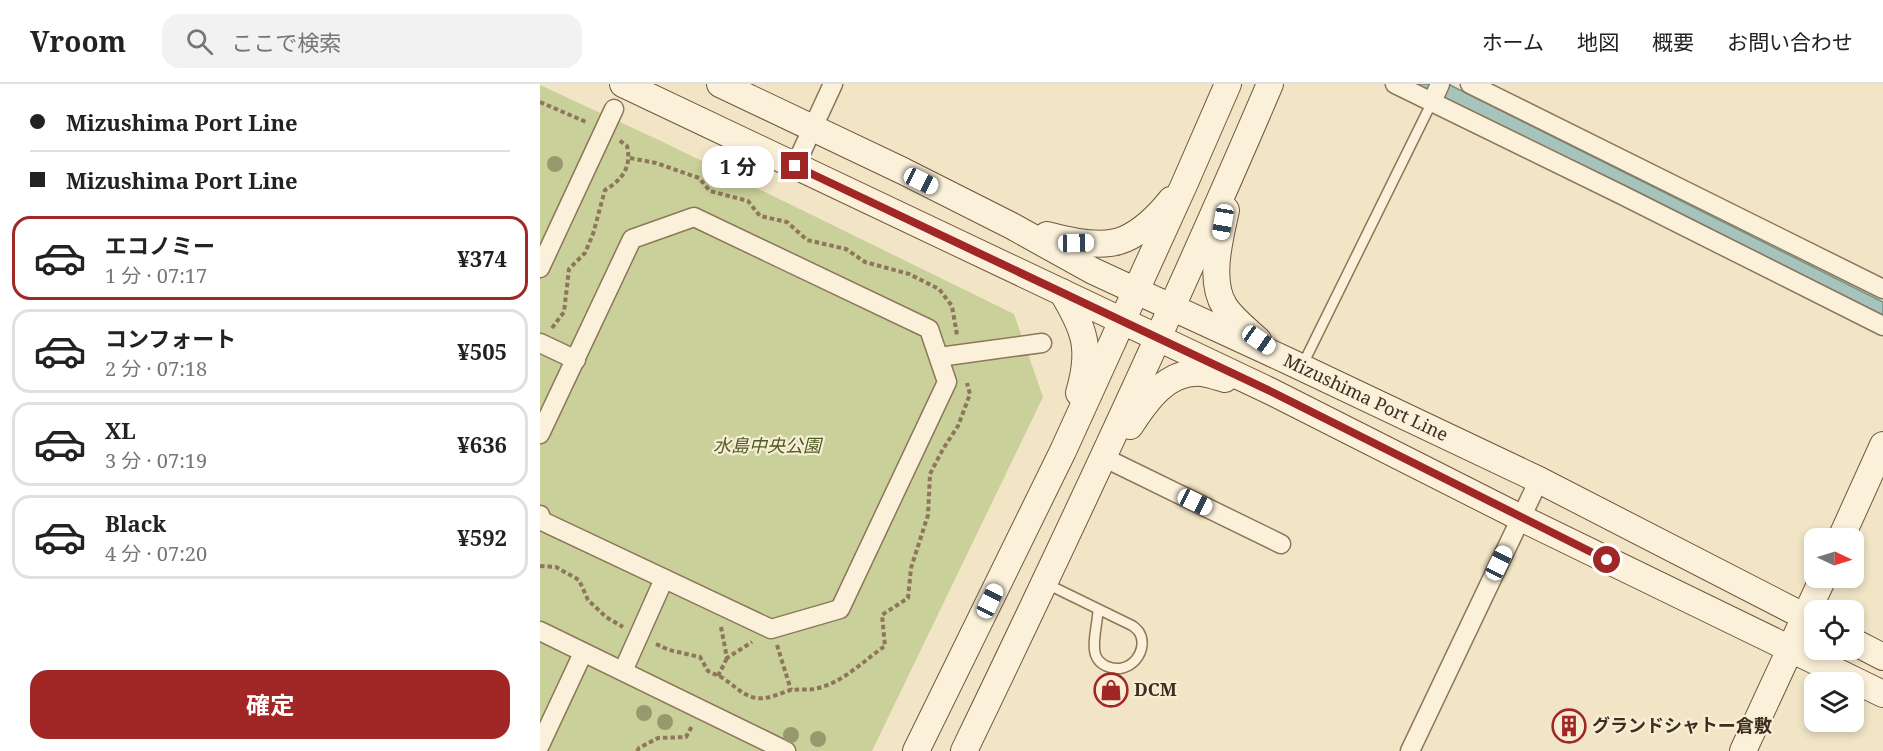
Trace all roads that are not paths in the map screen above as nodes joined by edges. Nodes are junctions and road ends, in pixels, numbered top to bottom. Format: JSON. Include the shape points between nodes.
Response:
{"nodes":[{"id":1,"x":623,"y":84,"type":"edge"},
{"id":2,"x":720,"y":84,"type":"edge"},
{"id":3,"x":833,"y":84,"type":"edge"},
{"id":4,"x":1228,"y":84,"type":"edge"},
{"id":5,"x":1270,"y":84,"type":"edge"},
{"id":6,"x":1395,"y":84,"type":"edge"},
{"id":7,"x":1470,"y":84,"type":"edge"},
{"id":8,"x":1436,"y":93,"type":"edge"},
{"id":9,"x":614,"y":109,"type":"dead end"},
{"id":10,"x":813,"y":128,"type":"junction"},
{"id":11,"x":1236,"y":163,"type":"junction"},
{"id":12,"x":795,"y":166,"type":"junction"},
{"id":13,"x":1627,"y":180,"type":"junction"},
{"id":14,"x":1184,"y":185,"type":"junction"},
{"id":15,"x":1012,"y":226,"type":"junction"},
{"id":16,"x":540,"y":268,"type":"edge"},
{"id":17,"x":1883,"y":289,"type":"edge"},
{"id":18,"x":1136,"y":291,"type":"junction"},
{"id":19,"x":1062,"y":292,"type":"junction"},
{"id":20,"x":1171,"y":307,"type":"junction"},
{"id":21,"x":1122,"y":321,"type":"junction"},
{"id":22,"x":1883,"y":326,"type":"edge"},
{"id":23,"x":1157,"y":338,"type":"junction"},
{"id":24,"x":1042,"y":343,"type":"dead end"},
{"id":25,"x":541,"y":344,"type":"edge"},
{"id":26,"x":939,"y":357,"type":"junction"},
{"id":27,"x":576,"y":360,"type":"junction"},
{"id":28,"x":1294,"y":364,"type":"junction"},
{"id":29,"x":1272,"y":392,"type":"junction"},
{"id":30,"x":540,"y":434,"type":"edge"},
{"id":31,"x":1883,"y":445,"type":"edge"},
{"id":32,"x":1063,"y":451,"type":"junction"},
{"id":33,"x":1103,"y":464,"type":"junction"},
{"id":34,"x":1539,"y":480,"type":"junction"},
{"id":35,"x":540,"y":515,"type":"edge"},
{"id":36,"x":1521,"y":518,"type":"junction"},
{"id":37,"x":1845,"y":528,"type":"edge"},
{"id":38,"x":1281,"y":544,"type":"dead end"},
{"id":39,"x":664,"y":579,"type":"junction"},
{"id":40,"x":1045,"y":583,"type":"junction"},
{"id":41,"x":1098,"y":609,"type":"junction"},
{"id":42,"x":1804,"y":617,"type":"edge"},
{"id":43,"x":1804,"y":629,"type":"edge"},
{"id":44,"x":540,"y":631,"type":"edge"},
{"id":45,"x":1864,"y":647,"type":"edge"},
{"id":46,"x":1790,"y":650,"type":"junction"},
{"id":47,"x":583,"y":653,"type":"junction"},
{"id":48,"x":1883,"y":657,"type":"edge"},
{"id":49,"x":622,"y":671,"type":"junction"},
{"id":50,"x":1883,"y":694,"type":"edge"},
{"id":51,"x":540,"y":745,"type":"edge"},
{"id":52,"x":786,"y":751,"type":"edge"},
{"id":53,"x":916,"y":751,"type":"edge"},
{"id":54,"x":964,"y":751,"type":"edge"},
{"id":55,"x":1410,"y":751,"type":"edge"},
{"id":56,"x":1743,"y":751,"type":"edge"}],
"edges":[{"from":1,"to":12,"type":"main road","name":"Mizushima Port Line"},
{"from":2,"to":10,"type":"main road","name":"Mizushima Port Line"},
{"from":3,"to":10,"type":"street"},
{"from":4,"to":14,"type":"main road"},
{"from":5,"to":11,"type":"main road"},
{"from":6,"to":8,"type":"street"},
{"from":7,"to":13,"type":"street"},
{"from":8,"to":13,"type":"street"},
{"from":8,"to":28,"type":"lane"},
{"from":9,"to":16,"type":"street"},
{"from":10,"to":12,"type":"street"},
{"from":10,"to":15,"type":"main road","name":"Mizushima Port Line"},
{"from":11,"to":20,"type":"main road"},
{"from":11,"to":28,"type":"main road","via":[[1218,252],[1218,288],[1224,306],[1235,318]]},
{"from":12,"to":19,"type":"main road","name":"Mizushima Port Line"},
{"from":13,"to":17,"type":"street"},
{"from":13,"to":22,"type":"street"},
{"from":14,"to":15,"type":"main road","via":[[1145,226],[1110,243],[1076,243]]},
{"from":14,"to":18,"type":"main road"},
{"from":15,"to":18,"type":"main road","name":"Mizushima Port Line"},
{"from":18,"to":20,"type":"main road","name":"Mizushima Port Line"},
{"from":18,"to":21,"type":"main road"},
{"from":19,"to":21,"type":"main road","name":"Mizushima Port Line"},
{"from":19,"to":32,"type":"main road","via":[[1078,320],[1086,351],[1082,385]]},
{"from":20,"to":23,"type":"main road"},
{"from":20,"to":28,"type":"main road","name":"Mizushima Port Line"},
{"from":21,"to":23,"type":"main road","name":"Mizushima Port Line"},
{"from":21,"to":32,"type":"main road"},
{"from":23,"to":29,"type":"main road","name":"Mizushima Port Line"},
{"from":23,"to":33,"type":"main road"},
{"from":24,"to":26,"type":"street"},
{"from":25,"to":27,"type":"street"},
{"from":26,"to":27,"type":"street","via":[[929,329],[694,217],[632,239]]},
{"from":26,"to":39,"type":"street","via":[[947,382],[840,609],[771,629]]},
{"from":27,"to":30,"type":"street"},
{"from":28,"to":34,"type":"main road","name":"Mizushima Port Line"},
{"from":29,"to":33,"type":"main road","via":[[1204,373],[1184,374],[1162,386],[1144,404]]},
{"from":29,"to":36,"type":"main road","name":"Mizushima Port Line"},
{"from":31,"to":37,"type":"main road"},
{"from":32,"to":53,"type":"main road"},
{"from":33,"to":38,"type":"street"},
{"from":33,"to":40,"type":"main road"},
{"from":34,"to":36,"type":"street"},
{"from":34,"to":42,"type":"main road","name":"Mizushima Port Line"},
{"from":35,"to":39,"type":"street","via":[[542,521]]},
{"from":36,"to":46,"type":"main road","name":"Mizushima Port Line"},
{"from":36,"to":55,"type":"street"},
{"from":39,"to":49,"type":"street"},
{"from":40,"to":41,"type":"lane"},
{"from":40,"to":54,"type":"main road"},
{"from":41,"to":41,"type":"lane","via":[[1140,634],[1141,646],[1130,666],[1120,670],[1109,667],[1096,656]]},
{"from":43,"to":46,"type":"main road"},
{"from":44,"to":47,"type":"street"},
{"from":45,"to":48,"type":"main road"},
{"from":46,"to":50,"type":"main road","name":"Mizushima Port Line"},
{"from":46,"to":56,"type":"main road"},
{"from":47,"to":49,"type":"street"},
{"from":47,"to":51,"type":"street"},
{"from":49,"to":52,"type":"street"}]}
